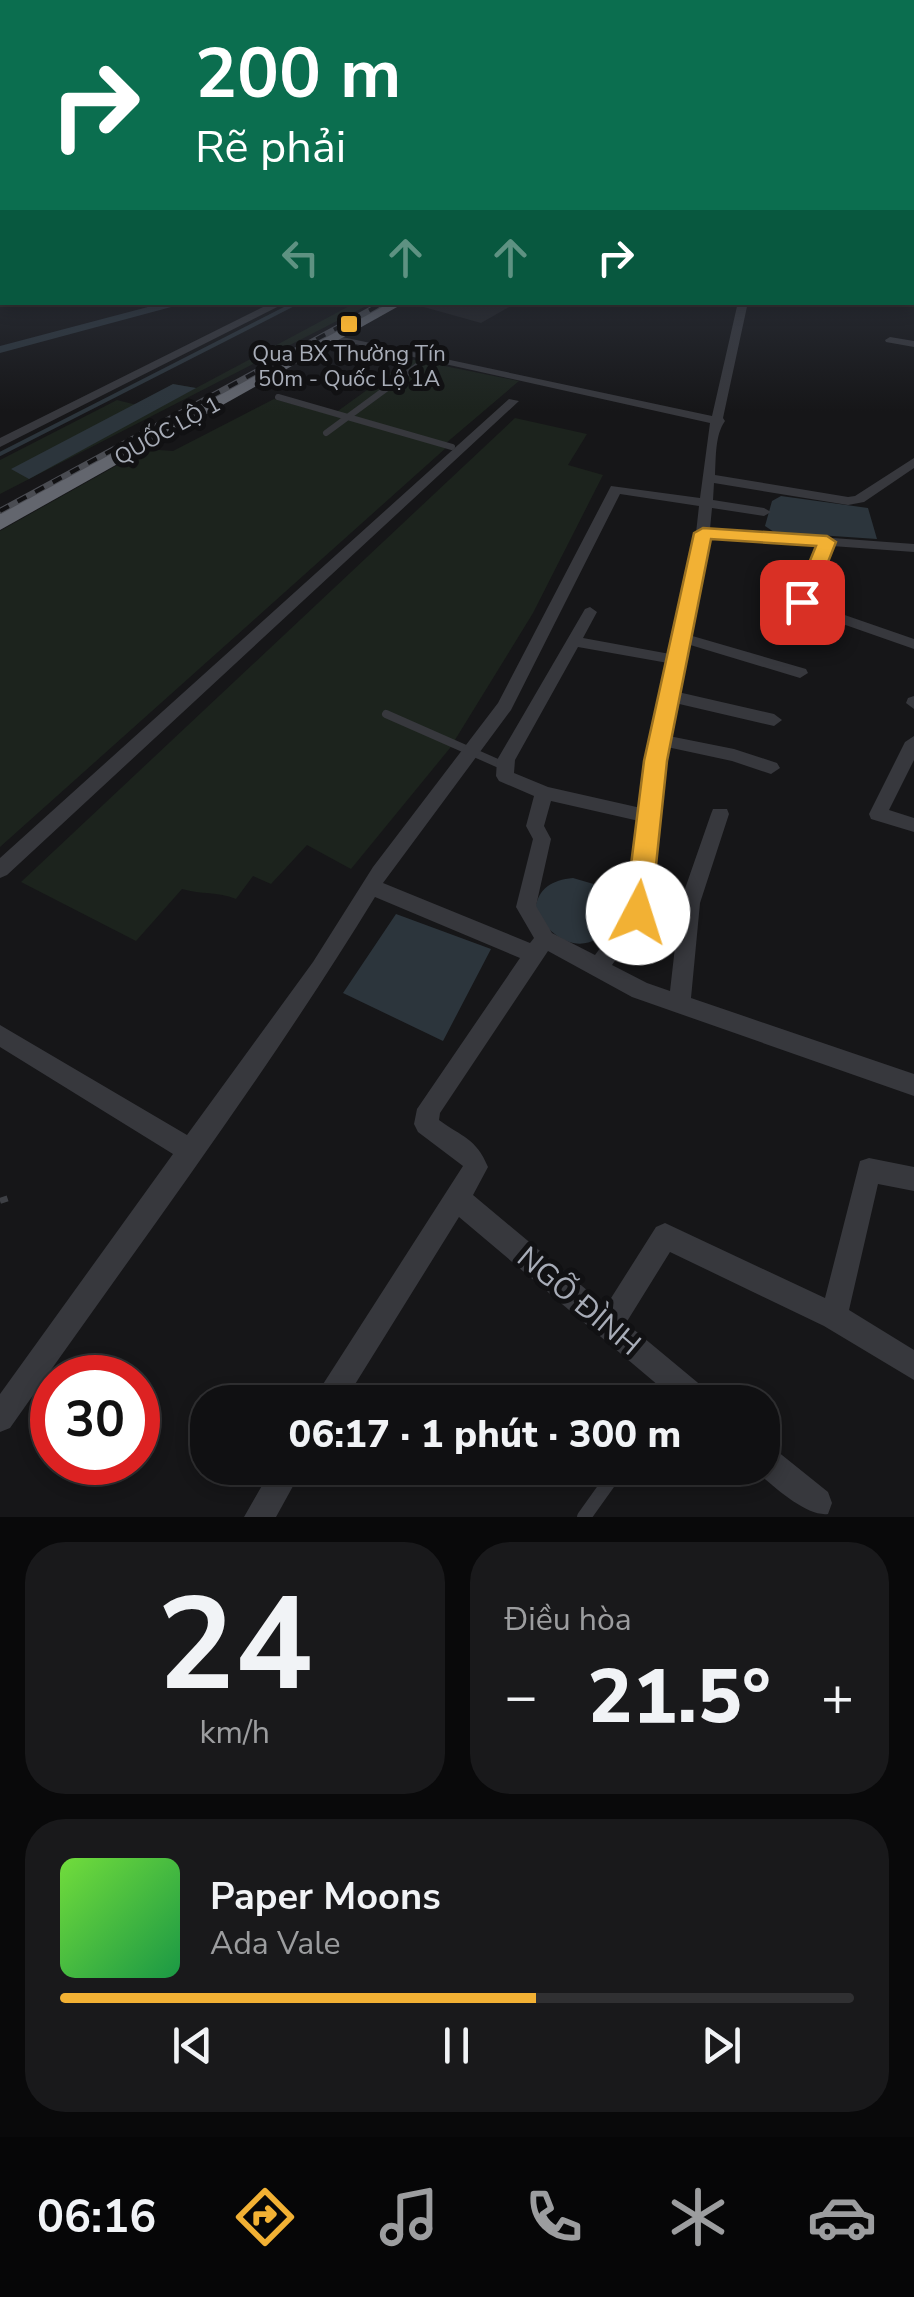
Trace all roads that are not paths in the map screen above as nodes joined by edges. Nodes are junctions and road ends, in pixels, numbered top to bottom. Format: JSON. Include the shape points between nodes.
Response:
{"nodes":[{"id":1,"x":276,"y":305,"type":"edge"},
{"id":2,"x":393,"y":305,"type":"edge"},
{"id":3,"x":741,"y":305,"type":"edge"},
{"id":4,"x":333,"y":338,"type":"junction"},
{"id":5,"x":890,"y":340,"type":"dead end"},
{"id":6,"x":914,"y":344,"type":"edge"},
{"id":7,"x":428,"y":358,"type":"junction"},
{"id":8,"x":278,"y":397,"type":"dead end"},
{"id":9,"x":513,"y":401,"type":"dead end"},
{"id":10,"x":348,"y":417,"type":"junction"},
{"id":11,"x":719,"y":421,"type":"junction"},
{"id":12,"x":326,"y":434,"type":"dead end"},
{"id":13,"x":0,"y":442,"type":"edge"},
{"id":14,"x":452,"y":447,"type":"dead end"},
{"id":15,"x":914,"y":462,"type":"edge"},
{"id":16,"x":708,"y":478,"type":"junction"},
{"id":17,"x":769,"y":490,"type":"junction"},
{"id":18,"x":705,"y":503,"type":"junction"},
{"id":19,"x":764,"y":512,"type":"junction"},
{"id":20,"x":0,"y":522,"type":"edge"},
{"id":21,"x":703,"y":533,"type":"junction"},
{"id":22,"x":756,"y":537,"type":"junction"},
{"id":23,"x":827,"y":542,"type":"junction"},
{"id":24,"x":914,"y":548,"type":"edge"},
{"id":25,"x":590,"y":612,"type":"dead end"},
{"id":26,"x":680,"y":636,"type":"junction"},
{"id":27,"x":575,"y":642,"type":"junction"},
{"id":28,"x":914,"y":644,"type":"edge"},
{"id":29,"x":676,"y":660,"type":"junction"},
{"id":30,"x":800,"y":674,"type":"dead end"},
{"id":31,"x":669,"y":696,"type":"junction"},
{"id":32,"x":386,"y":714,"type":"dead end"},
{"id":33,"x":774,"y":720,"type":"dead end"},
{"id":34,"x":660,"y":740,"type":"junction"},
{"id":35,"x":914,"y":742,"type":"edge"},
{"id":36,"x":471,"y":752,"type":"junction"},
{"id":37,"x":504,"y":766,"type":"junction"},
{"id":38,"x":771,"y":768,"type":"dead end"},
{"id":39,"x":544,"y":792,"type":"junction"},
{"id":40,"x":720,"y":814,"type":"dead end"},
{"id":41,"x":647,"y":816,"type":"junction"},
{"id":42,"x":914,"y":825,"type":"edge"},
{"id":43,"x":0,"y":870,"type":"edge"},
{"id":44,"x":371,"y":888,"type":"junction"},
{"id":45,"x":540,"y":946,"type":"junction"},
{"id":46,"x":599,"y":966,"type":"junction"},
{"id":47,"x":680,"y":1003,"type":"junction"},
{"id":48,"x":0,"y":1035,"type":"edge"},
{"id":49,"x":914,"y":1085,"type":"edge"},
{"id":50,"x":190,"y":1151,"type":"junction"},
{"id":51,"x":914,"y":1179,"type":"edge"},
{"id":52,"x":458,"y":1200,"type":"junction"},
{"id":53,"x":834,"y":1316,"type":"junction"},
{"id":54,"x":609,"y":1326,"type":"junction"},
{"id":55,"x":914,"y":1366,"type":"edge"},
{"id":56,"x":339,"y":1385,"type":"edge"},
{"id":57,"x":663,"y":1385,"type":"edge"},
{"id":58,"x":0,"y":1418,"type":"edge"},
{"id":59,"x":780,"y":1472,"type":"edge"},
{"id":60,"x":278,"y":1485,"type":"edge"},
{"id":61,"x":606,"y":1485,"type":"edge"},
{"id":62,"x":817,"y":1504,"type":"dead end"},
{"id":63,"x":259,"y":1517,"type":"edge"},
{"id":64,"x":584,"y":1517,"type":"edge"}],
"edges":[{"from":1,"to":13,"type":"street"},
{"from":2,"to":4,"type":"highway","name":"QUỐC LỘ 1"},
{"from":3,"to":11,"type":"street"},
{"from":4,"to":7,"type":"street"},
{"from":4,"to":20,"type":"highway","name":"QUỐC LỘ 1"},
{"from":5,"to":6,"type":"street"},
{"from":7,"to":10,"type":"lane"},
{"from":7,"to":11,"type":"street"},
{"from":8,"to":10,"type":"lane"},
{"from":9,"to":43,"type":"street"},
{"from":10,"to":12,"type":"lane"},
{"from":10,"to":14,"type":"lane"},
{"from":11,"to":16,"type":"street"},
{"from":15,"to":17,"type":"street","via":[[859,499]]},
{"from":16,"to":17,"type":"street"},
{"from":16,"to":18,"type":"street"},
{"from":17,"to":19,"type":"street"},
{"from":18,"to":19,"type":"street"},
{"from":18,"to":21,"type":"street"},
{"from":18,"to":36,"type":"street","via":[[616,489],[504,706]]},
{"from":19,"to":22,"type":"street"},
{"from":21,"to":22,"type":"street"},
{"from":21,"to":26,"type":"street"},
{"from":22,"to":23,"type":"street"},
{"from":23,"to":24,"type":"street"},
{"from":23,"to":28,"type":"street","via":[[802,605]]},
{"from":25,"to":27,"type":"street"},
{"from":26,"to":29,"type":"street"},
{"from":26,"to":30,"type":"street"},
{"from":27,"to":29,"type":"street"},
{"from":27,"to":37,"type":"street"},
{"from":29,"to":31,"type":"street"},
{"from":31,"to":33,"type":"street"},
{"from":31,"to":34,"type":"street"},
{"from":32,"to":36,"type":"lane"},
{"from":34,"to":38,"type":"street"},
{"from":34,"to":41,"type":"street"},
{"from":35,"to":42,"type":"street","via":[[878,814]]},
{"from":36,"to":37,"type":"lane"},
{"from":36,"to":44,"type":"street"},
{"from":37,"to":39,"type":"street","via":[[506,776]]},
{"from":39,"to":41,"type":"street"},
{"from":39,"to":45,"type":"street","via":[[535,826],[542,840],[526,908]]},
{"from":40,"to":47,"type":"street","via":[[690,903]]},
{"from":41,"to":46,"type":"street","via":[[638,913]]},
{"from":44,"to":45,"type":"street"},
{"from":44,"to":50,"type":"street"},
{"from":45,"to":46,"type":"street"},
{"from":45,"to":52,"type":"street","via":[[428,1109],[426,1124],[434,1134],[474,1158],[476,1167]]},
{"from":46,"to":47,"type":"street"},
{"from":47,"to":49,"type":"street"},
{"from":48,"to":50,"type":"street"},
{"from":50,"to":58,"type":"street"},
{"from":51,"to":53,"type":"street","via":[[869,1170]]},
{"from":52,"to":54,"type":"street","name":"NGÕ ĐÌNH"},
{"from":52,"to":56,"type":"street"},
{"from":53,"to":54,"type":"street","via":[[666,1236]]},
{"from":53,"to":55,"type":"street"},
{"from":54,"to":57,"type":"street","name":"NGÕ ĐÌNH"},
{"from":59,"to":62,"type":"street"},
{"from":60,"to":63,"type":"street"},
{"from":61,"to":64,"type":"lane"}]}
